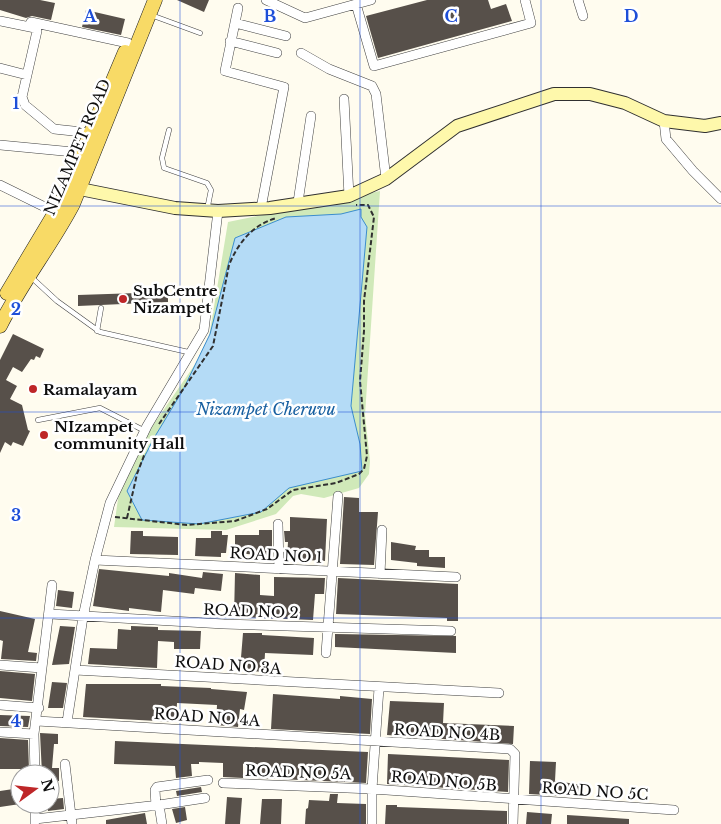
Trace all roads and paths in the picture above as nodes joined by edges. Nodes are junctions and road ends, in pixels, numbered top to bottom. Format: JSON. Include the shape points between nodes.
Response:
{"nodes":[{"id":1,"x":146,"y":0,"type":"edge"},
{"id":2,"x":155,"y":0,"type":"edge"},
{"id":3,"x":266,"y":0,"type":"edge"},
{"id":4,"x":371,"y":0,"type":"edge"},
{"id":5,"x":525,"y":0,"type":"edge"},
{"id":6,"x":578,"y":0,"type":"edge"},
{"id":7,"x":356,"y":4,"type":"junction"},
{"id":8,"x":238,"y":8,"type":"dead end"},
{"id":9,"x":0,"y":15,"type":"edge"},
{"id":10,"x":150,"y":15,"type":"junction"},
{"id":11,"x":584,"y":16,"type":"dead end"},
{"id":12,"x":0,"y":21,"type":"edge"},
{"id":13,"x":235,"y":23,"type":"junction"},
{"id":14,"x":200,"y":33,"type":"dead end"},
{"id":15,"x":286,"y":36,"type":"dead end"},
{"id":16,"x":230,"y":41,"type":"junction"},
{"id":17,"x":128,"y":43,"type":"junction"},
{"id":18,"x":277,"y":53,"type":"dead end"},
{"id":19,"x":301,"y":53,"type":"dead end"},
{"id":20,"x":0,"y":68,"type":"edge"},
{"id":21,"x":27,"y":75,"type":"junction"},
{"id":22,"x":344,"y":99,"type":"dead end"},
{"id":23,"x":311,"y":116,"type":"dead end"},
{"id":24,"x":664,"y":121,"type":"junction"},
{"id":25,"x":721,"y":123,"type":"edge"},
{"id":26,"x":169,"y":130,"type":"dead end"},
{"id":27,"x":92,"y":133,"type":"junction"},
{"id":28,"x":0,"y":145,"type":"edge"},
{"id":29,"x":84,"y":152,"type":"junction"},
{"id":30,"x":386,"y":179,"type":"junction"},
{"id":31,"x":0,"y":185,"type":"edge"},
{"id":32,"x":80,"y":189,"type":"junction"},
{"id":33,"x":721,"y":199,"type":"edge"},
{"id":34,"x":348,"y":201,"type":"junction"},
{"id":35,"x":298,"y":202,"type":"junction"},
{"id":36,"x":261,"y":208,"type":"junction"},
{"id":37,"x":212,"y":210,"type":"junction"},
{"id":38,"x":55,"y":212,"type":"junction"},
{"id":39,"x":283,"y":217,"type":"dead end"},
{"id":40,"x":45,"y":241,"type":"junction"},
{"id":41,"x":28,"y":275,"type":"junction"},
{"id":42,"x":0,"y":307,"type":"edge"},
{"id":43,"x":101,"y":308,"type":"dead end"},
{"id":44,"x":0,"y":326,"type":"edge"},
{"id":45,"x":97,"y":331,"type":"junction"},
{"id":46,"x":188,"y":352,"type":"dead end"},
{"id":47,"x":38,"y":420,"type":"dead end"},
{"id":48,"x":158,"y":426,"type":"dead end"},
{"id":49,"x":145,"y":431,"type":"junction"},
{"id":50,"x":146,"y":450,"type":"dead end"},
{"id":51,"x":338,"y":496,"type":"dead end"},
{"id":52,"x":107,"y":515,"type":"junction"},
{"id":53,"x":127,"y":518,"type":"junction"},
{"id":54,"x":278,"y":524,"type":"dead end"},
{"id":55,"x":382,"y":530,"type":"dead end"},
{"id":56,"x":94,"y":560,"type":"junction"},
{"id":57,"x":279,"y":569,"type":"junction"},
{"id":58,"x":332,"y":572,"type":"junction"},
{"id":59,"x":380,"y":574,"type":"junction"},
{"id":60,"x":456,"y":577,"type":"dead end"},
{"id":61,"x":52,"y":585,"type":"dead end"},
{"id":62,"x":50,"y":614,"type":"junction"},
{"id":63,"x":83,"y":617,"type":"junction"},
{"id":64,"x":328,"y":627,"type":"junction"},
{"id":65,"x":451,"y":631,"type":"dead end"},
{"id":66,"x":326,"y":653,"type":"dead end"},
{"id":67,"x":0,"y":666,"type":"edge"},
{"id":68,"x":42,"y":668,"type":"junction"},
{"id":69,"x":75,"y":670,"type":"junction"},
{"id":70,"x":379,"y":688,"type":"junction"},
{"id":71,"x":499,"y":693,"type":"dead end"},
{"id":72,"x":0,"y":705,"type":"edge"},
{"id":73,"x":39,"y":708,"type":"junction"},
{"id":74,"x":37,"y":720,"type":"junction"},
{"id":75,"x":67,"y":722,"type":"junction"},
{"id":76,"x":0,"y":732,"type":"edge"},
{"id":77,"x":34,"y":734,"type":"junction"},
{"id":78,"x":375,"y":741,"type":"junction"},
{"id":79,"x":35,"y":764,"type":"edge"},
{"id":80,"x":65,"y":764,"type":"dead end"},
{"id":81,"x":208,"y":780,"type":"dead end"},
{"id":82,"x":223,"y":782,"type":"dead end"},
{"id":83,"x":372,"y":789,"type":"junction"},
{"id":84,"x":205,"y":798,"type":"dead end"},
{"id":85,"x":513,"y":800,"type":"junction"},
{"id":86,"x":158,"y":806,"type":"junction"},
{"id":87,"x":674,"y":810,"type":"dead end"},
{"id":88,"x":72,"y":820,"type":"edge"},
{"id":89,"x":35,"y":822,"type":"edge"},
{"id":90,"x":162,"y":824,"type":"edge"},
{"id":91,"x":372,"y":824,"type":"edge"},
{"id":92,"x":513,"y":824,"type":"edge"}],
"edges":[{"from":1,"to":17,"type":"main road","name":"NIZAMPET ROAD"},
{"from":2,"to":10,"type":"main road","name":"NIZAMPET ROAD"},
{"from":3,"to":7,"type":"street","via":[[305,18]]},
{"from":4,"to":7,"type":"street"},
{"from":5,"to":7,"type":"street","via":[[531,22],[374,66]]},
{"from":6,"to":11,"type":"street"},
{"from":8,"to":13,"type":"street"},
{"from":9,"to":17,"type":"street"},
{"from":10,"to":14,"type":"lane"},
{"from":10,"to":32,"type":"main road","name":"NIZAMPET ROAD"},
{"from":12,"to":21,"type":"street","via":[[37,31]]},
{"from":13,"to":15,"type":"street"},
{"from":13,"to":16,"type":"street"},
{"from":16,"to":18,"type":"street"},
{"from":16,"to":36,"type":"street","via":[[226,72],[284,87]]},
{"from":17,"to":27,"type":"main road","name":"NIZAMPET ROAD"},
{"from":19,"to":30,"type":"street","via":[[329,69],[372,86],[376,94]]},
{"from":20,"to":21,"type":"street"},
{"from":21,"to":27,"type":"street","via":[[22,97],[44,122],[54,129]]},
{"from":22,"to":34,"type":"street"},
{"from":23,"to":35,"type":"street"},
{"from":24,"to":25,"type":"street","via":[[705,126]]},
{"from":24,"to":30,"type":"street","via":[[625,103],[590,94],[554,94],[458,126]]},
{"from":24,"to":33,"type":"street","via":[[666,140]]},
{"from":26,"to":37,"type":"lane","via":[[162,158],[164,168],[207,183],[211,190]]},
{"from":27,"to":29,"type":"main road","name":"NIZAMPET ROAD"},
{"from":28,"to":29,"type":"street"},
{"from":29,"to":38,"type":"main road","name":"NIZAMPET ROAD"},
{"from":30,"to":34,"type":"street"},
{"from":31,"to":38,"type":"street"},
{"from":32,"to":37,"type":"street","via":[[175,208]]},
{"from":32,"to":40,"type":"main road","name":"NIZAMPET ROAD","via":[[57,235]]},
{"from":34,"to":35,"type":"street"},
{"from":34,"to":53,"type":"path","via":[[368,205],[374,217],[364,301],[360,381],[367,456],[364,469],[336,483],[293,490],[267,509],[236,520],[187,525]]},
{"from":35,"to":36,"type":"street"},
{"from":36,"to":37,"type":"street"},
{"from":37,"to":49,"type":"street","via":[[204,330]]},
{"from":38,"to":40,"type":"main road","name":"NIZAMPET ROAD"},
{"from":39,"to":48,"type":"path","via":[[257,227],[234,253],[212,346]]},
{"from":40,"to":41,"type":"main road","name":"NIZAMPET ROAD"},
{"from":40,"to":42,"type":"main road","name":"NIZAMPET ROAD"},
{"from":41,"to":44,"type":"main road","name":"NIZAMPET ROAD"},
{"from":41,"to":45,"type":"lane"},
{"from":43,"to":45,"type":"lane"},
{"from":45,"to":46,"type":"lane"},
{"from":47,"to":49,"type":"lane","via":[[100,408]]},
{"from":49,"to":52,"type":"street"},
{"from":50,"to":53,"type":"path"},
{"from":51,"to":58,"type":"street"},
{"from":52,"to":53,"type":"path"},
{"from":52,"to":56,"type":"street"},
{"from":54,"to":57,"type":"street"},
{"from":55,"to":59,"type":"street"},
{"from":56,"to":57,"type":"street","name":"ROAD NO 1"},
{"from":56,"to":63,"type":"street"},
{"from":57,"to":58,"type":"street","name":"ROAD NO 1"},
{"from":58,"to":59,"type":"street","name":"ROAD NO 1"},
{"from":58,"to":64,"type":"street"},
{"from":59,"to":60,"type":"street","name":"ROAD NO 1"},
{"from":61,"to":62,"type":"street"},
{"from":62,"to":63,"type":"street","name":"ROAD NO 2"},
{"from":62,"to":68,"type":"street"},
{"from":63,"to":64,"type":"street","name":"ROAD NO 2"},
{"from":63,"to":69,"type":"street"},
{"from":64,"to":65,"type":"street","name":"ROAD NO 2"},
{"from":64,"to":66,"type":"street"},
{"from":67,"to":68,"type":"street"},
{"from":68,"to":73,"type":"street"},
{"from":69,"to":70,"type":"street","name":"ROAD NO 3A"},
{"from":69,"to":75,"type":"street"},
{"from":70,"to":71,"type":"street","name":"ROAD NO 3A"},
{"from":70,"to":78,"type":"street"},
{"from":72,"to":73,"type":"street"},
{"from":73,"to":74,"type":"street"},
{"from":74,"to":75,"type":"street","name":"ROAD NO 4A"},
{"from":74,"to":77,"type":"street"},
{"from":75,"to":78,"type":"street","name":"ROAD NO 4A"},
{"from":76,"to":77,"type":"street"},
{"from":77,"to":79,"type":"street"},
{"from":78,"to":83,"type":"street"},
{"from":78,"to":85,"type":"street","name":"ROAD NO 4B","via":[[510,749],[515,754]]},
{"from":80,"to":88,"type":"street"},
{"from":81,"to":86,"type":"street","via":[[157,787]]},
{"from":82,"to":83,"type":"street","name":"ROAD NO 5A"},
{"from":83,"to":85,"type":"street","name":"ROAD NO 5B"},
{"from":83,"to":91,"type":"street"},
{"from":84,"to":86,"type":"street"},
{"from":85,"to":87,"type":"street","name":"ROAD NO 5C"},
{"from":85,"to":92,"type":"street"},
{"from":86,"to":88,"type":"street"},
{"from":86,"to":90,"type":"street"},
{"from":88,"to":89,"type":"street"}]}
